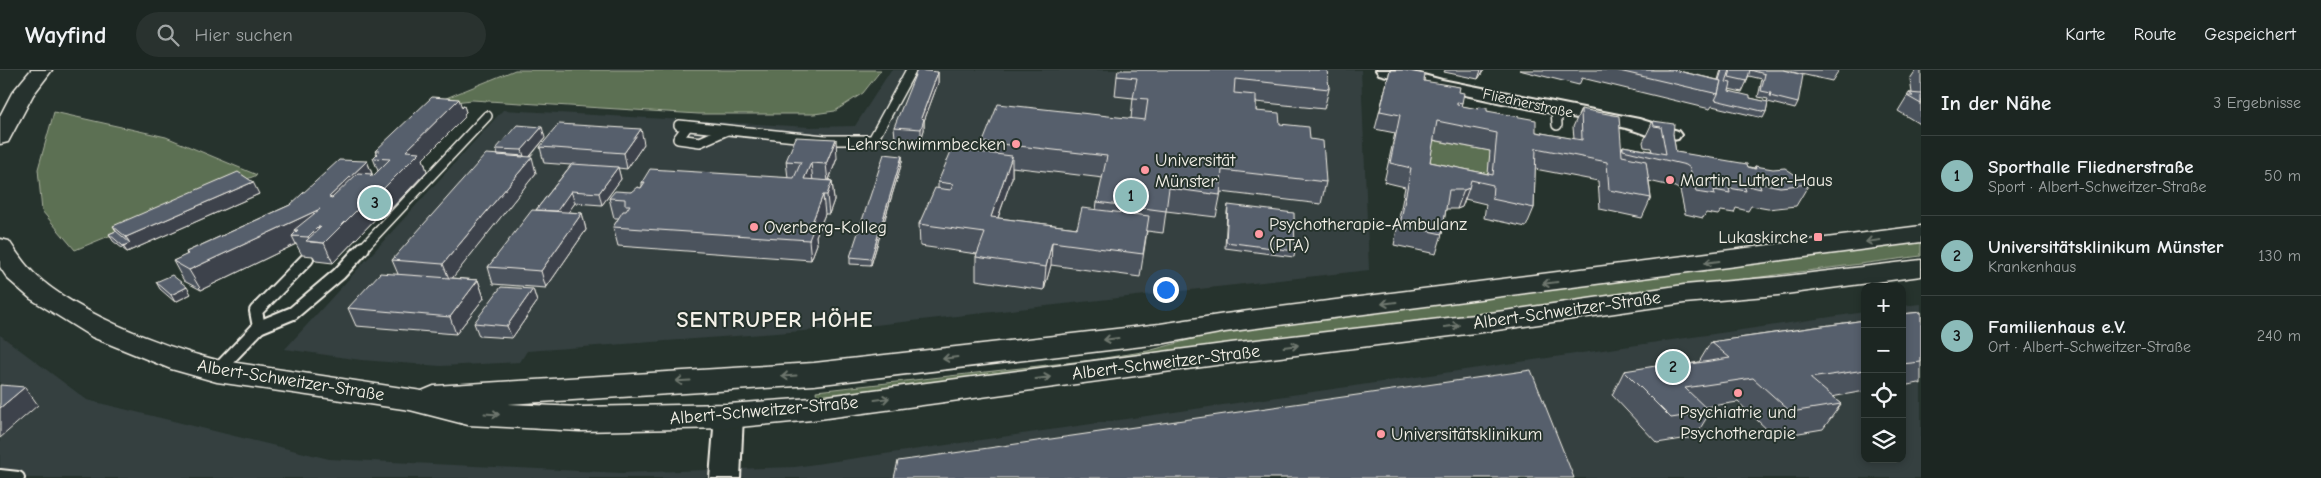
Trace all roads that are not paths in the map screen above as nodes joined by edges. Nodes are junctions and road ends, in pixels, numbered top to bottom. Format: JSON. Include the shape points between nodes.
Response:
{"nodes":[{"id":1,"x":42,"y":70,"type":"edge"},
{"id":2,"x":911,"y":70,"type":"edge"},
{"id":3,"x":1385,"y":70,"type":"edge"},
{"id":4,"x":487,"y":116,"type":"dead end"},
{"id":5,"x":727,"y":130,"type":"junction"},
{"id":6,"x":1671,"y":135,"type":"edge"},
{"id":7,"x":0,"y":137,"type":"edge"},
{"id":8,"x":1921,"y":234,"type":"edge"},
{"id":9,"x":0,"y":247,"type":"edge"},
{"id":10,"x":306,"y":259,"type":"edge"},
{"id":11,"x":1921,"y":268,"type":"edge"},
{"id":12,"x":259,"y":327,"type":"junction"},
{"id":13,"x":217,"y":371,"type":"junction"},
{"id":14,"x":732,"y":379,"type":"junction"},
{"id":15,"x":410,"y":399,"type":"junction"},
{"id":16,"x":729,"y":416,"type":"junction"},
{"id":17,"x":0,"y":476,"type":"edge"},
{"id":18,"x":18,"y":478,"type":"edge"},
{"id":19,"x":725,"y":478,"type":"edge"}],
"edges":[{"from":1,"to":7,"type":"street","via":[[23,93]]},
{"from":2,"to":5,"type":"lane","via":[[874,140],[826,140]]},
{"from":3,"to":6,"type":"street","name":"Fliednerstraße","via":[[1556,117],[1639,125]]},
{"from":4,"to":12,"type":"lane","via":[[339,274],[293,313]]},
{"from":5,"to":5,"type":"lane","via":[[700,142],[678,139],[683,126]]},
{"from":8,"to":14,"type":"street","name":"Albert-Schweitzer-Straße","one_way":true,"via":[[1160,334],[814,374]]},
{"from":9,"to":13,"type":"street","name":"Albert-Schweitzer-Straße","via":[[18,273],[41,293],[79,317],[143,348]]},
{"from":10,"to":12,"type":"lane","via":[[256,311]]},
{"from":16,"to":11,"type":"street","name":"Albert-Schweitzer-Straße","one_way":true,"via":[[812,409],[1684,294]]},
{"from":12,"to":13,"type":"lane"},
{"from":13,"to":15,"type":"street","name":"Albert-Schweitzer-Straße"},
{"from":14,"to":15,"type":"street","name":"Albert-Schweitzer-Straße","one_way":true},
{"from":14,"to":16,"type":"street"},
{"from":15,"to":16,"type":"street","name":"Albert-Schweitzer-Straße","one_way":true,"via":[[468,413],[534,417],[650,419]]},
{"from":16,"to":19,"type":"street"},
{"from":17,"to":18,"type":"lane"}]}
